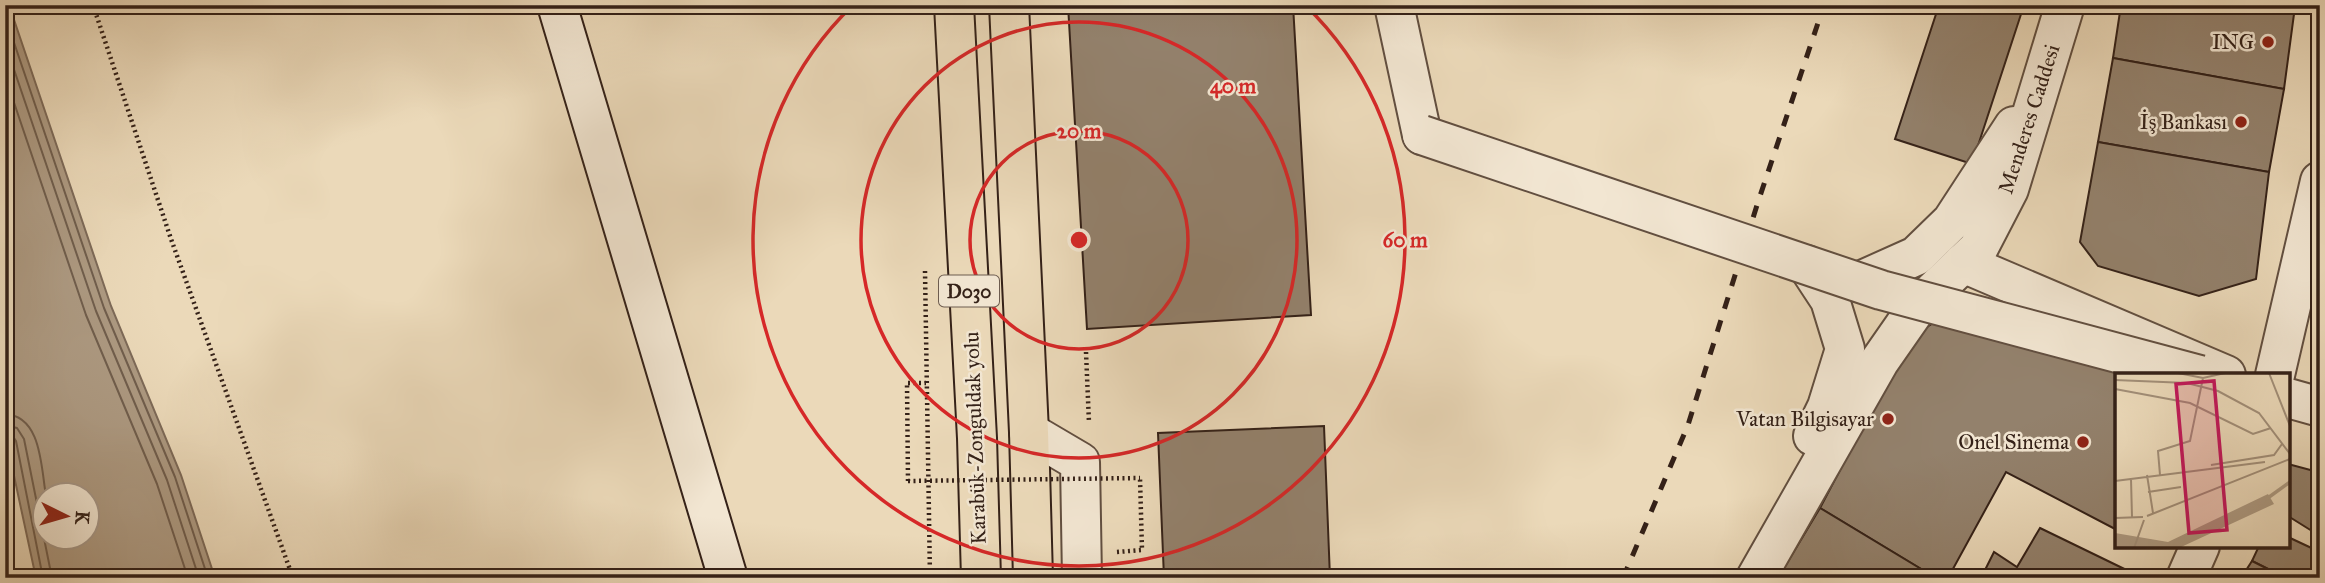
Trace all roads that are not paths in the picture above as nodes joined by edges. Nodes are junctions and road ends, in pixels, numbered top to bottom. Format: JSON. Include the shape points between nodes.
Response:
{"nodes":[{"id":1,"x":557,"y":5,"type":"edge"},
{"id":2,"x":954,"y":5,"type":"edge"},
{"id":3,"x":1009,"y":5,"type":"edge"},
{"id":4,"x":1394,"y":5,"type":"edge"},
{"id":5,"x":2065,"y":5,"type":"edge"},
{"id":6,"x":2043,"y":76,"type":"junction"},
{"id":7,"x":2320,"y":181,"type":"edge"},
{"id":8,"x":1963,"y":263,"type":"junction"},
{"id":9,"x":1807,"y":265,"type":"junction"},
{"id":10,"x":1858,"y":282,"type":"junction"},
{"id":11,"x":2192,"y":373,"type":"edge"},
{"id":12,"x":2221,"y":373,"type":"edge"},
{"id":13,"x":2275,"y":373,"type":"edge"},
{"id":14,"x":2290,"y":399,"type":"edge"},
{"id":15,"x":2320,"y":407,"type":"edge"},
{"id":16,"x":1029,"y":432,"type":"junction"},
{"id":17,"x":2199,"y":548,"type":"edge"},
{"id":18,"x":728,"y":578,"type":"edge"},
{"id":19,"x":981,"y":578,"type":"edge"},
{"id":20,"x":1033,"y":578,"type":"edge"},
{"id":21,"x":1082,"y":578,"type":"edge"},
{"id":22,"x":1748,"y":578,"type":"edge"},
{"id":23,"x":1756,"y":578,"type":"edge"},
{"id":24,"x":2186,"y":578,"type":"edge"}],
"edges":[{"from":1,"to":18,"type":"street"},
{"from":2,"to":19,"type":"highway","name":"Karabük-Zonguldak yolu","number":"D030"},
{"from":3,"to":16,"type":"highway","number":"D030"},
{"from":4,"to":9,"type":"street","bridge":true,"via":[[1422,135]]},
{"from":5,"to":6,"type":"street","name":"Menderes Caddesi"},
{"from":6,"to":8,"type":"street","name":"Menderes Caddesi","via":[[2009,189],[1978,249]]},
{"from":6,"to":10,"type":"street","via":[[1952,221],[1916,256]]},
{"from":7,"to":13,"type":"street"},
{"from":8,"to":12,"type":"street"},
{"from":8,"to":23,"type":"street","name":"Menderes Caddesi","via":[[1918,306],[1879,362]]},
{"from":9,"to":10,"type":"street","bridge":true},
{"from":9,"to":22,"type":"street","via":[[1830,300],[1845,349],[1828,407]]},
{"from":10,"to":11,"type":"street","bridge":true},
{"from":14,"to":15,"type":"street"},
{"from":16,"to":20,"type":"highway","number":"D030"},
{"from":16,"to":21,"type":"street","via":[[1080,462]]},
{"from":17,"to":24,"type":"street"}]}
